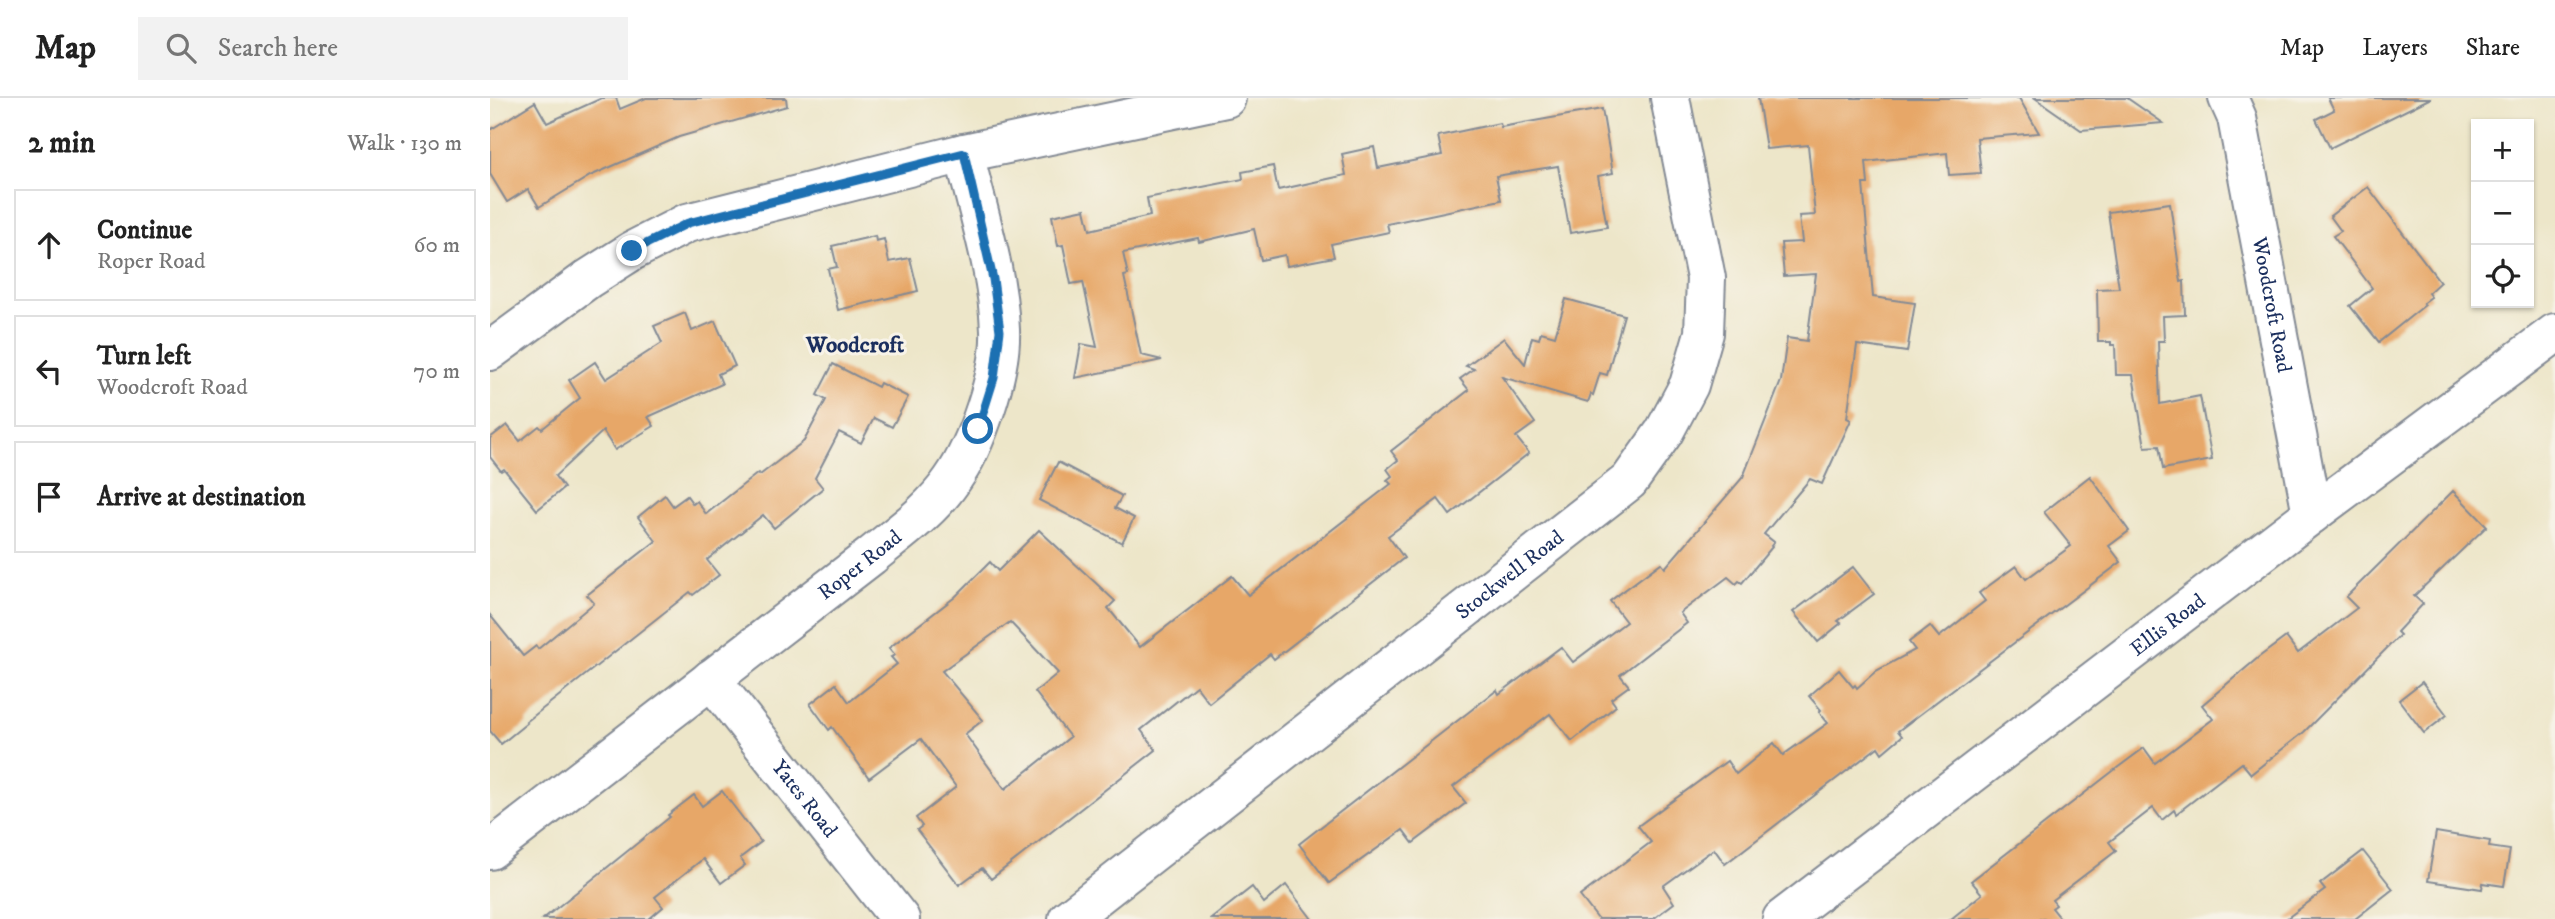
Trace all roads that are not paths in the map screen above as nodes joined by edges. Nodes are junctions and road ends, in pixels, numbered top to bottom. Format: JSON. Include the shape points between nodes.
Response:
{"nodes":[{"id":1,"x":1226,"y":98,"type":"edge"},
{"id":2,"x":1670,"y":98,"type":"edge"},
{"id":3,"x":2228,"y":98,"type":"edge"},
{"id":4,"x":964,"y":153,"type":"junction"},
{"id":5,"x":2555,"y":333,"type":"edge"},
{"id":6,"x":490,"y":351,"type":"edge"},
{"id":7,"x":2312,"y":514,"type":"junction"},
{"id":8,"x":710,"y":679,"type":"junction"},
{"id":9,"x":490,"y":850,"type":"edge"},
{"id":10,"x":900,"y":919,"type":"edge"},
{"id":11,"x":1068,"y":919,"type":"edge"},
{"id":12,"x":1782,"y":919,"type":"edge"}],
"edges":[{"from":1,"to":4,"type":"street"},
{"from":2,"to":11,"type":"street","name":"Stockwell Road","via":[[1706,278],[1704,333],[1689,385],[1664,432],[1629,481]]},
{"from":3,"to":7,"type":"street","name":"Woodcroft Road","via":[[2237,118]]},
{"from":4,"to":6,"type":"street","via":[[688,223],[588,279]]},
{"from":4,"to":8,"type":"street","name":"Roper Road","via":[[1000,331],[994,378],[978,429],[952,480],[918,519]]},
{"from":5,"to":7,"type":"street","name":"Ellis Road"},
{"from":7,"to":12,"type":"street","name":"Ellis Road"},
{"from":8,"to":9,"type":"street","name":"Roper Road"},
{"from":8,"to":10,"type":"street","name":"Yates Road"}]}
